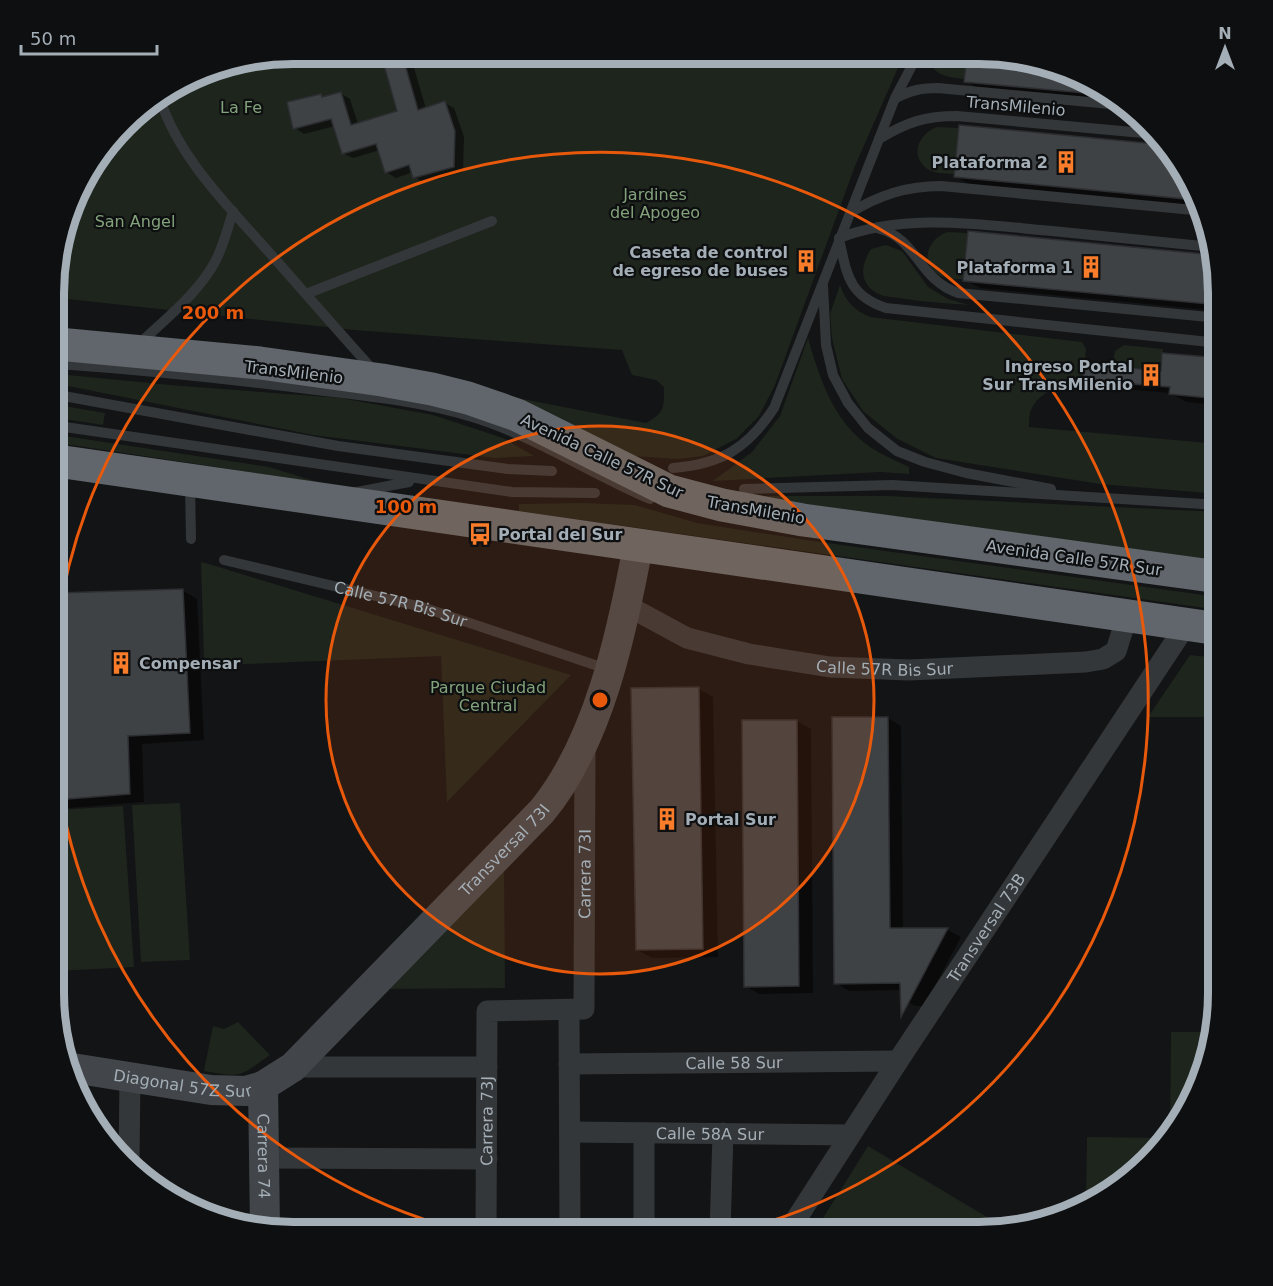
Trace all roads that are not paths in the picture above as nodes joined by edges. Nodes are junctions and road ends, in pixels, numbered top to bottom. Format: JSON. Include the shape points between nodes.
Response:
{"nodes":[{"id":1,"x":913,"y":64,"type":"edge"},
{"id":2,"x":896,"y":98,"type":"junction"},
{"id":3,"x":1108,"y":104,"type":"edge"},
{"id":4,"x":163,"y":105,"type":"edge"},
{"id":5,"x":1142,"y":133,"type":"edge"},
{"id":6,"x":879,"y":139,"type":"junction"},
{"id":7,"x":1192,"y":210,"type":"edge"},
{"id":8,"x":233,"y":211,"type":"junction"},
{"id":9,"x":850,"y":213,"type":"junction"},
{"id":10,"x":492,"y":221,"type":"dead end"},
{"id":11,"x":873,"y":228,"type":"junction"},
{"id":12,"x":839,"y":238,"type":"junction"},
{"id":13,"x":1203,"y":246,"type":"edge"},
{"id":14,"x":823,"y":279,"type":"junction"},
{"id":15,"x":306,"y":294,"type":"junction"},
{"id":16,"x":1208,"y":317,"type":"edge"},
{"id":17,"x":1208,"y":342,"type":"edge"},
{"id":18,"x":64,"y":344,"type":"edge"},
{"id":19,"x":134,"y":350,"type":"junction"},
{"id":20,"x":64,"y":365,"type":"edge"},
{"id":21,"x":382,"y":380,"type":"junction"},
{"id":22,"x":64,"y":396,"type":"edge"},
{"id":23,"x":64,"y":427,"type":"edge"},
{"id":24,"x":64,"y":462,"type":"edge"},
{"id":25,"x":673,"y":468,"type":"dead end"},
{"id":26,"x":552,"y":471,"type":"dead end"},
{"id":27,"x":190,"y":480,"type":"junction"},
{"id":28,"x":417,"y":480,"type":"junction"},
{"id":29,"x":744,"y":489,"type":"dead end"},
{"id":30,"x":595,"y":493,"type":"dead end"},
{"id":31,"x":1108,"y":498,"type":"junction"},
{"id":32,"x":321,"y":500,"type":"junction"},
{"id":33,"x":658,"y":502,"type":"dead end"},
{"id":34,"x":1208,"y":504,"type":"edge"},
{"id":35,"x":191,"y":539,"type":"dead end"},
{"id":36,"x":638,"y":546,"type":"junction"},
{"id":37,"x":224,"y":560,"type":"dead end"},
{"id":38,"x":1208,"y":576,"type":"edge"},
{"id":39,"x":626,"y":605,"type":"junction"},
{"id":40,"x":1127,"y":616,"type":"junction"},
{"id":41,"x":1186,"y":625,"type":"junction"},
{"id":42,"x":1208,"y":628,"type":"edge"},
{"id":43,"x":609,"y":670,"type":"junction"},
{"id":44,"x":585,"y":740,"type":"junction"},
{"id":45,"x":576,"y":1009,"type":"junction"},
{"id":46,"x":898,"y":1061,"type":"junction"},
{"id":47,"x":569,"y":1064,"type":"junction"},
{"id":48,"x":293,"y":1067,"type":"junction"},
{"id":49,"x":487,"y":1067,"type":"junction"},
{"id":50,"x":78,"y":1069,"type":"edge"},
{"id":51,"x":130,"y":1078,"type":"junction"},
{"id":52,"x":255,"y":1088,"type":"junction"},
{"id":53,"x":570,"y":1132,"type":"junction"},
{"id":54,"x":644,"y":1133,"type":"junction"},
{"id":55,"x":723,"y":1134,"type":"junction"},
{"id":56,"x":850,"y":1135,"type":"junction"},
{"id":57,"x":129,"y":1151,"type":"edge"},
{"id":58,"x":264,"y":1158,"type":"junction"},
{"id":59,"x":487,"y":1159,"type":"junction"},
{"id":60,"x":248,"y":1217,"type":"edge"},
{"id":61,"x":265,"y":1220,"type":"edge"},
{"id":62,"x":486,"y":1222,"type":"edge"},
{"id":63,"x":570,"y":1222,"type":"edge"},
{"id":64,"x":644,"y":1222,"type":"edge"},
{"id":65,"x":720,"y":1222,"type":"edge"},
{"id":66,"x":794,"y":1222,"type":"edge"}],
"edges":[{"from":1,"to":2,"type":"lane","name":"TransMilenio"},
{"from":2,"to":3,"type":"lane","name":"TransMilenio","via":[[921,88],[938,88]]},
{"from":2,"to":6,"type":"lane","name":"TransMilenio"},
{"from":4,"to":8,"type":"lane","via":[[174,132],[197,167]]},
{"from":5,"to":6,"type":"lane","name":"TransMilenio","via":[[936,116],[901,126]]},
{"from":6,"to":9,"type":"lane","name":"TransMilenio"},
{"from":7,"to":9,"type":"lane","via":[[920,186],[872,199]]},
{"from":8,"to":15,"type":"lane"},
{"from":8,"to":19,"type":"lane","via":[[216,261],[201,284]]},
{"from":9,"to":12,"type":"lane","name":"TransMilenio"},
{"from":10,"to":15,"type":"lane"},
{"from":11,"to":12,"type":"lane"},
{"from":11,"to":13,"type":"lane","via":[[966,223]]},
{"from":11,"to":16,"type":"lane","via":[[896,236],[935,281],[957,293]]},
{"from":12,"to":14,"type":"lane","name":"TransMilenio"},
{"from":12,"to":17,"type":"lane","via":[[847,272],[857,290],[863,298],[886,308]]},
{"from":14,"to":25,"type":"lane","name":"TransMilenio","via":[[782,389],[765,422],[748,441],[722,458]]},
{"from":14,"to":31,"type":"lane","name":"TransMilenio","via":[[832,375],[868,428],[897,451],[966,473]]},
{"from":15,"to":21,"type":"lane"},
{"from":18,"to":19,"type":"highway","name":"Avenida Calle 57R Sur"},
{"from":19,"to":21,"type":"highway","name":"Avenida Calle 57R Sur"},
{"from":20,"to":33,"type":"lane","name":"TransMilenio","via":[[259,382],[433,407],[499,426]]},
{"from":21,"to":38,"type":"highway","name":"Avenida Calle 57R Sur","via":[[468,398],[517,415],[649,482],[722,505],[803,520]]},
{"from":22,"to":26,"type":"lane","via":[[338,446],[508,469]]},
{"from":23,"to":28,"type":"lane"},
{"from":24,"to":27,"type":"highway"},
{"from":27,"to":32,"type":"highway"},
{"from":27,"to":35,"type":"lane"},
{"from":28,"to":30,"type":"lane","via":[[512,492]]},
{"from":28,"to":32,"type":"lane"},
{"from":29,"to":31,"type":"lane","name":"TransMilenio","via":[[892,485]]},
{"from":31,"to":34,"type":"lane","name":"TransMilenio"},
{"from":32,"to":36,"type":"highway"},
{"from":36,"to":39,"type":"street","name":"Transversal 73I"},
{"from":36,"to":40,"type":"highway"},
{"from":37,"to":43,"type":"lane","name":"Calle 57R Bis Sur","via":[[422,607]]},
{"from":39,"to":40,"type":"street","name":"Calle 57R Bis Sur","via":[[687,638],[749,654],[830,667],[909,670],[1103,659],[1116,651]]},
{"from":39,"to":43,"type":"street","name":"Transversal 73I"},
{"from":40,"to":41,"type":"highway"},
{"from":41,"to":42,"type":"highway"},
{"from":41,"to":46,"type":"street","name":"Transversal 73B"},
{"from":43,"to":44,"type":"street","name":"Transversal 73I"},
{"from":44,"to":45,"type":"street","name":"Carrera 73I"},
{"from":44,"to":48,"type":"street","name":"Transversal 73I","via":[[566,778],[542,811]]},
{"from":45,"to":47,"type":"street","name":"Carrera 73I"},
{"from":45,"to":49,"type":"street","name":"Carrera 73J","via":[[487,1011]]},
{"from":46,"to":47,"type":"street","name":"Calle 58 Sur"},
{"from":46,"to":56,"type":"street","name":"Transversal 73B"},
{"from":47,"to":53,"type":"street","name":"Carrera 73I"},
{"from":48,"to":49,"type":"street"},
{"from":48,"to":52,"type":"street","name":"Transversal 73I"},
{"from":49,"to":59,"type":"street","name":"Carrera 73J"},
{"from":50,"to":51,"type":"street","name":"Diagonal 57Z Sur"},
{"from":51,"to":52,"type":"street","name":"Diagonal 57Z Sur","via":[[211,1090]]},
{"from":51,"to":57,"type":"street"},
{"from":52,"to":58,"type":"street","name":"Carrera 74"},
{"from":52,"to":60,"type":"street","name":"Carrera 74"},
{"from":53,"to":54,"type":"street","name":"Calle 58A Sur"},
{"from":53,"to":63,"type":"street","name":"Carrera 73I"},
{"from":54,"to":55,"type":"street","name":"Calle 58A Sur"},
{"from":54,"to":64,"type":"street"},
{"from":55,"to":56,"type":"street","name":"Calle 58A Sur"},
{"from":55,"to":65,"type":"street"},
{"from":56,"to":66,"type":"street","name":"Transversal 73B"},
{"from":58,"to":59,"type":"street"},
{"from":58,"to":61,"type":"street","name":"Carrera 74"},
{"from":59,"to":62,"type":"street","name":"Carrera 73J"}]}
